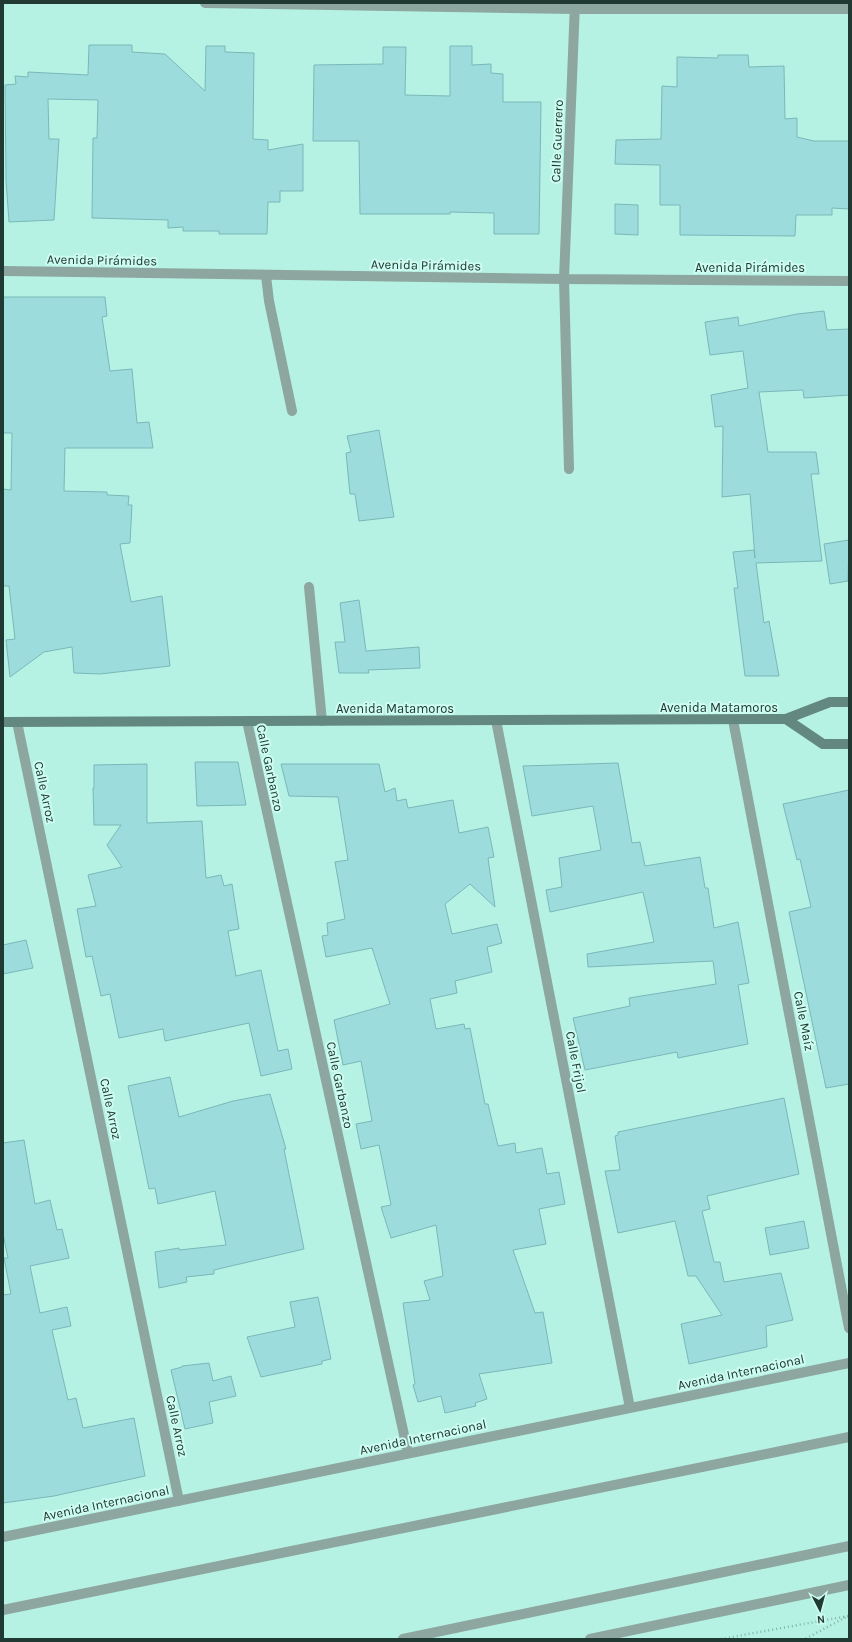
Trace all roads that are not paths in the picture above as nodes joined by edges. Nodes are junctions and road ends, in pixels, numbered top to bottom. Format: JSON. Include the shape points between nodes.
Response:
{"nodes":[{"id":1,"x":205,"y":3,"type":"edge"},
{"id":2,"x":575,"y":6,"type":"edge"},
{"id":3,"x":849,"y":9,"type":"edge"},
{"id":4,"x":3,"y":271,"type":"edge"},
{"id":5,"x":266,"y":276,"type":"junction"},
{"id":6,"x":564,"y":279,"type":"junction"},
{"id":7,"x":849,"y":281,"type":"edge"},
{"id":8,"x":292,"y":411,"type":"dead end"},
{"id":9,"x":569,"y":469,"type":"dead end"},
{"id":10,"x":309,"y":586,"type":"dead end"},
{"id":11,"x":849,"y":702,"type":"edge"},
{"id":12,"x":496,"y":720,"type":"junction"},
{"id":13,"x":733,"y":720,"type":"junction"},
{"id":14,"x":786,"y":720,"type":"junction"},
{"id":15,"x":322,"y":721,"type":"junction"},
{"id":16,"x":3,"y":722,"type":"edge"},
{"id":17,"x":17,"y":722,"type":"junction"},
{"id":18,"x":246,"y":722,"type":"junction"},
{"id":19,"x":849,"y":744,"type":"edge"},
{"id":20,"x":849,"y":1328,"type":"edge"},
{"id":21,"x":849,"y":1363,"type":"edge"},
{"id":22,"x":630,"y":1408,"type":"junction"},
{"id":23,"x":849,"y":1437,"type":"edge"},
{"id":24,"x":408,"y":1453,"type":"junction"},
{"id":25,"x":179,"y":1501,"type":"junction"},
{"id":26,"x":3,"y":1537,"type":"edge"},
{"id":27,"x":849,"y":1546,"type":"edge"},
{"id":28,"x":849,"y":1585,"type":"edge"},
{"id":29,"x":3,"y":1610,"type":"edge"},
{"id":30,"x":403,"y":1639,"type":"edge"},
{"id":31,"x":590,"y":1639,"type":"edge"}],
"edges":[{"from":1,"to":2,"type":"street"},
{"from":2,"to":3,"type":"street"},
{"from":2,"to":6,"type":"street","name":"Calle Guerrero"},
{"from":4,"to":5,"type":"street","name":"Avenida Pirámides"},
{"from":5,"to":6,"type":"street","name":"Avenida Pirámides"},
{"from":5,"to":8,"type":"street"},
{"from":6,"to":7,"type":"street","name":"Avenida Pirámides"},
{"from":6,"to":9,"type":"street","name":"Calle Guerrero"},
{"from":10,"to":15,"type":"street"},
{"from":11,"to":14,"type":"street","name":"Avenida Matamoros","via":[[830,702]]},
{"from":12,"to":13,"type":"street","name":"Avenida Matamoros"},
{"from":12,"to":15,"type":"street","name":"Avenida Matamoros"},
{"from":12,"to":22,"type":"street","name":"Calle Frijol"},
{"from":13,"to":14,"type":"street","name":"Avenida Matamoros"},
{"from":13,"to":20,"type":"street","name":"Calle Maíz"},
{"from":14,"to":19,"type":"street","name":"Avenida Matamoros","via":[[823,744]]},
{"from":15,"to":18,"type":"street","name":"Avenida Matamoros"},
{"from":16,"to":17,"type":"street","name":"Avenida Matamoros"},
{"from":17,"to":18,"type":"street","name":"Avenida Matamoros"},
{"from":17,"to":25,"type":"street","name":"Calle Arroz"},
{"from":18,"to":24,"type":"street","name":"Calle Garbanzo"},
{"from":21,"to":22,"type":"street","name":"Avenida Internacional"},
{"from":22,"to":24,"type":"street","name":"Avenida Internacional"},
{"from":23,"to":29,"type":"street"},
{"from":24,"to":25,"type":"street","name":"Avenida Internacional"},
{"from":25,"to":26,"type":"street","name":"Avenida Internacional"},
{"from":27,"to":30,"type":"street"},
{"from":28,"to":31,"type":"street"}]}
